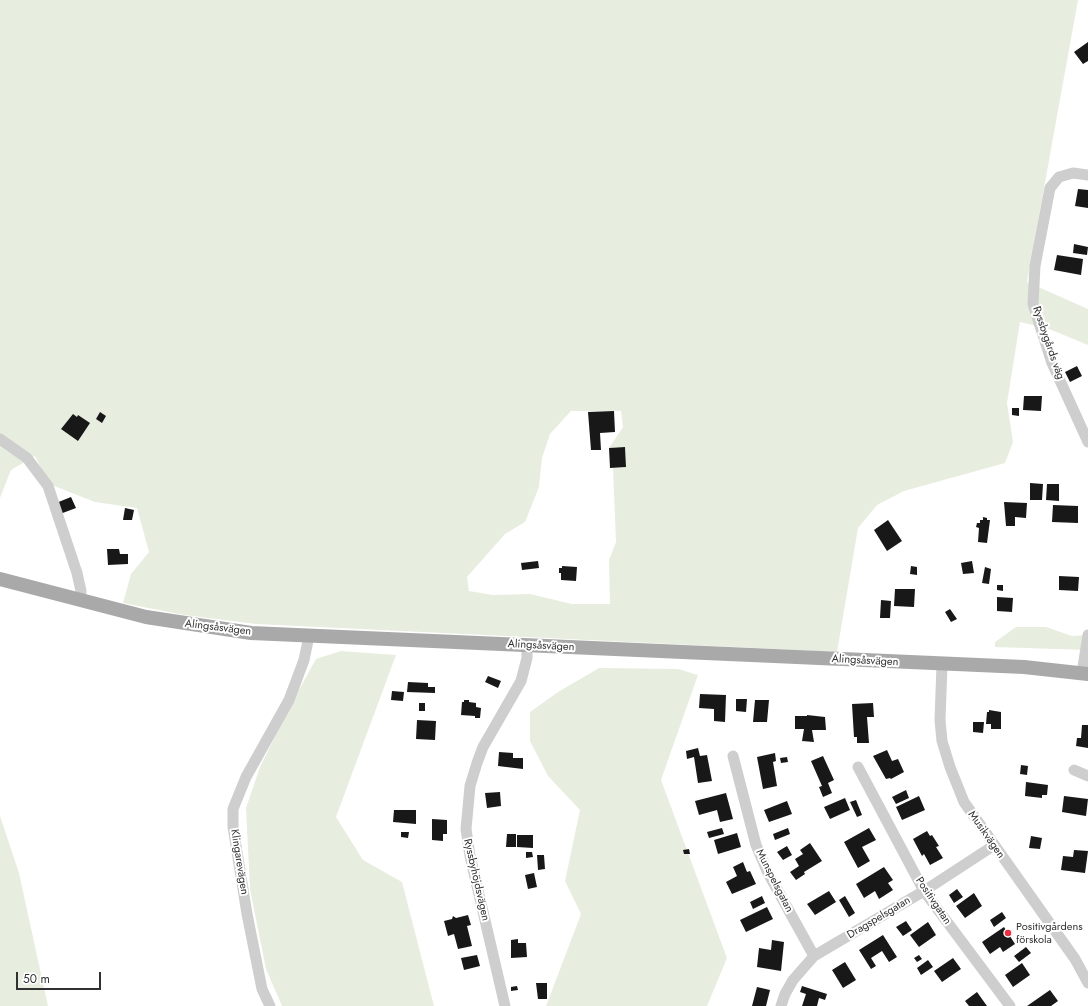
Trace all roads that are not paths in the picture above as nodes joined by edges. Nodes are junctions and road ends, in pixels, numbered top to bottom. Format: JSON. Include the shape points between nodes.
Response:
{"nodes":[{"id":1,"x":1088,"y":175,"type":"edge"},
{"id":2,"x":0,"y":439,"type":"edge"},
{"id":3,"x":1088,"y":442,"type":"edge"},
{"id":4,"x":0,"y":579,"type":"edge"},
{"id":5,"x":80,"y":599,"type":"junction"},
{"id":6,"x":1088,"y":635,"type":"edge"},
{"id":7,"x":309,"y":636,"type":"junction"},
{"id":8,"x":527,"y":646,"type":"junction"},
{"id":9,"x":942,"y":665,"type":"junction"},
{"id":10,"x":1085,"y":673,"type":"edge"},
{"id":11,"x":733,"y":756,"type":"dead end"},
{"id":12,"x":858,"y":767,"type":"dead end"},
{"id":13,"x":1074,"y":770,"type":"dead end"},
{"id":14,"x":1088,"y":776,"type":"edge"},
{"id":15,"x":993,"y":846,"type":"junction"},
{"id":16,"x":924,"y":891,"type":"junction"},
{"id":17,"x":814,"y":956,"type":"junction"},
{"id":18,"x":1088,"y":983,"type":"edge"},
{"id":19,"x":270,"y":1006,"type":"edge"},
{"id":20,"x":505,"y":1006,"type":"edge"},
{"id":21,"x":782,"y":1006,"type":"edge"},
{"id":22,"x":1010,"y":1006,"type":"edge"}],
"edges":[{"from":1,"to":3,"type":"street","name":"Ryssbygårds väg","via":[[1073,173],[1059,177],[1050,188],[1035,266],[1033,304],[1052,363]]},
{"from":2,"to":5,"type":"street","via":[[27,458],[48,486],[79,578]]},
{"from":4,"to":5,"type":"main road","name":"Alingsåsvägen"},
{"from":5,"to":7,"type":"main road","name":"Alingsåsvägen","via":[[172,622],[251,633]]},
{"from":6,"to":10,"type":"street"},
{"from":7,"to":8,"type":"main road","name":"Alingsåsvägen"},
{"from":7,"to":19,"type":"street","name":"Klingarevägen","via":[[304,660],[289,700],[246,776],[233,809],[233,828],[247,914],[262,988]]},
{"from":8,"to":9,"type":"main road","name":"Alingsåsvägen"},
{"from":8,"to":20,"type":"street","name":"Ryssbyhöjdsvägen","via":[[527,658],[521,681],[483,747],[477,763],[470,786],[466,829]]},
{"from":9,"to":10,"type":"main road","name":"Alingsåsvägen","via":[[1024,667]]},
{"from":9,"to":15,"type":"street","name":"Musikvägen","via":[[942,741],[964,802]]},
{"from":11,"to":17,"type":"street","name":"Munspelsgatan","via":[[756,845],[768,873]]},
{"from":12,"to":16,"type":"street","name":"Positivgatan"},
{"from":13,"to":14,"type":"street"},
{"from":15,"to":16,"type":"street","name":"Dragspelsgatan"},
{"from":15,"to":18,"type":"street","name":"Musikvägen","via":[[1075,959]]},
{"from":16,"to":17,"type":"street","name":"Dragspelsgatan"},
{"from":16,"to":22,"type":"street","name":"Positivgatan"},
{"from":17,"to":21,"type":"street","name":"Dragspelsgatan","via":[[785,994]]}]}
